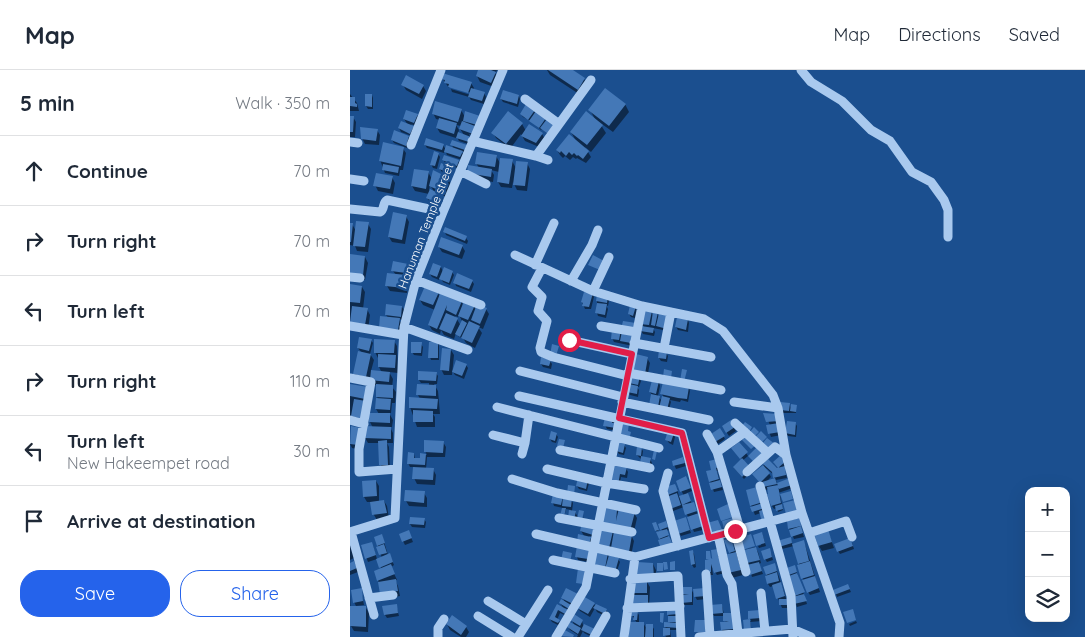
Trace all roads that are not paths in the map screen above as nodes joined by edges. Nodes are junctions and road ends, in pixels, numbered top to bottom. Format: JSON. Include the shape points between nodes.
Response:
{"nodes":[{"id":1,"x":503,"y":70,"type":"edge"},
{"id":2,"x":800,"y":70,"type":"edge"},
{"id":3,"x":438,"y":71,"type":"edge"},
{"id":4,"x":591,"y":80,"type":"dead end"},
{"id":5,"x":525,"y":99,"type":"dead end"},
{"id":6,"x":559,"y":124,"type":"junction"},
{"id":7,"x":472,"y":141,"type":"junction"},
{"id":8,"x":411,"y":145,"type":"dead end"},
{"id":9,"x":536,"y":156,"type":"junction"},
{"id":10,"x":548,"y":160,"type":"dead end"},
{"id":11,"x":460,"y":171,"type":"junction"},
{"id":12,"x":350,"y":179,"type":"edge"},
{"id":13,"x":364,"y":181,"type":"dead end"},
{"id":14,"x":486,"y":184,"type":"dead end"},
{"id":15,"x":350,"y":209,"type":"edge"},
{"id":16,"x":443,"y":212,"type":"junction"},
{"id":17,"x":554,"y":223,"type":"dead end"},
{"id":18,"x":598,"y":230,"type":"dead end"},
{"id":19,"x":948,"y":237,"type":"dead end"},
{"id":20,"x":515,"y":255,"type":"dead end"},
{"id":21,"x":609,"y":257,"type":"dead end"},
{"id":22,"x":538,"y":267,"type":"junction"},
{"id":23,"x":350,"y":277,"type":"edge"},
{"id":24,"x":360,"y":278,"type":"dead end"},
{"id":25,"x":416,"y":280,"type":"junction"},
{"id":26,"x":571,"y":281,"type":"junction"},
{"id":27,"x":593,"y":291,"type":"junction"},
{"id":28,"x":481,"y":305,"type":"dead end"},
{"id":29,"x":642,"y":306,"type":"junction"},
{"id":30,"x":672,"y":312,"type":"junction"},
{"id":31,"x":350,"y":326,"type":"edge"},
{"id":32,"x":602,"y":326,"type":"dead end"},
{"id":33,"x":404,"y":331,"type":"junction"},
{"id":34,"x":636,"y":332,"type":"junction"},
{"id":35,"x":569,"y":340,"type":"dead end"},
{"id":36,"x":634,"y":343,"type":"junction"},
{"id":37,"x":664,"y":348,"type":"junction"},
{"id":38,"x":468,"y":350,"type":"dead end"},
{"id":39,"x":632,"y":354,"type":"junction"},
{"id":40,"x":711,"y":357,"type":"dead end"},
{"id":41,"x":520,"y":371,"type":"dead end"},
{"id":42,"x":628,"y":374,"type":"junction"},
{"id":43,"x":350,"y":378,"type":"edge"},
{"id":44,"x":721,"y":390,"type":"dead end"},
{"id":45,"x":519,"y":396,"type":"dead end"},
{"id":46,"x":623,"y":400,"type":"junction"},
{"id":47,"x":734,"y":402,"type":"dead end"},
{"id":48,"x":497,"y":407,"type":"dead end"},
{"id":49,"x":778,"y":408,"type":"junction"},
{"id":50,"x":528,"y":415,"type":"junction"},
{"id":51,"x":619,"y":418,"type":"junction"},
{"id":52,"x":350,"y":420,"type":"edge"},
{"id":53,"x":709,"y":420,"type":"dead end"},
{"id":54,"x":735,"y":423,"type":"dead end"},
{"id":55,"x":364,"y":424,"type":"junction"},
{"id":56,"x":745,"y":432,"type":"junction"},
{"id":57,"x":707,"y":434,"type":"dead end"},
{"id":58,"x":493,"y":435,"type":"dead end"},
{"id":59,"x":615,"y":438,"type":"junction"},
{"id":60,"x":525,"y":443,"type":"junction"},
{"id":61,"x":354,"y":448,"type":"edge"},
{"id":62,"x":659,"y":448,"type":"dead end"},
{"id":63,"x":560,"y":450,"type":"dead end"},
{"id":64,"x":717,"y":452,"type":"junction"},
{"id":65,"x":768,"y":453,"type":"junction"},
{"id":66,"x":522,"y":454,"type":"dead end"},
{"id":67,"x":786,"y":456,"type":"junction"},
{"id":68,"x":610,"y":461,"type":"junction"},
{"id":69,"x":547,"y":468,"type":"dead end"},
{"id":70,"x":650,"y":468,"type":"dead end"},
{"id":71,"x":397,"y":469,"type":"junction"},
{"id":72,"x":747,"y":472,"type":"dead end"},
{"id":73,"x":668,"y":473,"type":"dead end"},
{"id":74,"x":512,"y":479,"type":"dead end"},
{"id":75,"x":606,"y":483,"type":"junction"},
{"id":76,"x":760,"y":486,"type":"dead end"},
{"id":77,"x":644,"y":489,"type":"dead end"},
{"id":78,"x":602,"y":503,"type":"junction"},
{"id":79,"x":636,"y":510,"type":"dead end"},
{"id":80,"x":802,"y":513,"type":"junction"},
{"id":81,"x":559,"y":518,"type":"dead end"},
{"id":82,"x":770,"y":522,"type":"junction"},
{"id":83,"x":597,"y":525,"type":"junction"},
{"id":84,"x":738,"y":530,"type":"junction"},
{"id":85,"x":350,"y":532,"type":"edge"},
{"id":86,"x":632,"y":532,"type":"dead end"},
{"id":87,"x":809,"y":533,"type":"junction"},
{"id":88,"x":536,"y":534,"type":"dead end"},
{"id":89,"x":713,"y":536,"type":"junction"},
{"id":90,"x":852,"y":537,"type":"dead end"},
{"id":91,"x":678,"y":546,"type":"junction"},
{"id":92,"x":593,"y":547,"type":"junction"},
{"id":93,"x":631,"y":556,"type":"junction"},
{"id":94,"x":553,"y":560,"type":"dead end"},
{"id":95,"x":590,"y":568,"type":"junction"},
{"id":96,"x":746,"y":572,"type":"dead end"},
{"id":97,"x":615,"y":573,"type":"dead end"},
{"id":98,"x":706,"y":574,"type":"dead end"},
{"id":99,"x":630,"y":579,"type":"junction"},
{"id":100,"x":548,"y":590,"type":"dead end"},
{"id":101,"x":761,"y":593,"type":"dead end"},
{"id":102,"x":393,"y":594,"type":"dead end"},
{"id":103,"x":369,"y":598,"type":"junction"},
{"id":104,"x":488,"y":601,"type":"dead end"},
{"id":105,"x":680,"y":606,"type":"junction"},
{"id":106,"x":627,"y":608,"type":"junction"},
{"id":107,"x":374,"y":615,"type":"dead end"},
{"id":108,"x":478,"y":616,"type":"dead end"},
{"id":109,"x":606,"y":616,"type":"dead end"},
{"id":110,"x":444,"y":619,"type":"dead end"},
{"id":111,"x":526,"y":624,"type":"junction"},
{"id":112,"x":765,"y":631,"type":"junction"},
{"id":113,"x":738,"y":633,"type":"junction"},
{"id":114,"x":792,"y":633,"type":"edge"},
{"id":115,"x":710,"y":636,"type":"edge"},
{"id":116,"x":438,"y":637,"type":"edge"},
{"id":117,"x":512,"y":637,"type":"edge"},
{"id":118,"x":518,"y":637,"type":"edge"},
{"id":119,"x":556,"y":637,"type":"edge"},
{"id":120,"x":594,"y":637,"type":"edge"},
{"id":121,"x":624,"y":637,"type":"edge"},
{"id":122,"x":681,"y":637,"type":"edge"},
{"id":123,"x":699,"y":637,"type":"edge"},
{"id":124,"x":811,"y":637,"type":"edge"},
{"id":125,"x":840,"y":637,"type":"edge"}],
"edges":[{"from":1,"to":7,"type":"street","name":"Hanuman Temple street"},
{"from":2,"to":19,"type":"street","via":[[811,82],[842,101],[871,130],[890,141],[912,172],[931,182],[948,210]]},
{"from":3,"to":8,"type":"street"},
{"from":4,"to":6,"type":"street"},
{"from":5,"to":6,"type":"street"},
{"from":6,"to":9,"type":"street"},
{"from":7,"to":9,"type":"street"},
{"from":7,"to":11,"type":"street","name":"Hanuman Temple street"},
{"from":9,"to":10,"type":"street"},
{"from":11,"to":14,"type":"street"},
{"from":11,"to":16,"type":"street","name":"Hanuman Temple street"},
{"from":12,"to":13,"type":"street"},
{"from":15,"to":16,"type":"street","via":[[380,212],[387,200]]},
{"from":16,"to":25,"type":"street","name":"Hanuman Temple street"},
{"from":17,"to":22,"type":"street"},
{"from":18,"to":26,"type":"street"},
{"from":20,"to":22,"type":"street"},
{"from":21,"to":27,"type":"street"},
{"from":22,"to":26,"type":"street"},
{"from":22,"to":42,"type":"street","via":[[532,287],[542,297],[538,311],[547,320],[541,352]]},
{"from":23,"to":24,"type":"street"},
{"from":25,"to":28,"type":"street"},
{"from":25,"to":33,"type":"street","name":"Hanuman Temple street"},
{"from":26,"to":27,"type":"street"},
{"from":27,"to":29,"type":"street"},
{"from":29,"to":30,"type":"street"},
{"from":29,"to":34,"type":"street"},
{"from":30,"to":37,"type":"street"},
{"from":30,"to":49,"type":"street","via":[[704,318],[723,332],[773,395]]},
{"from":31,"to":33,"type":"street"},
{"from":32,"to":34,"type":"street"},
{"from":33,"to":38,"type":"street"},
{"from":33,"to":71,"type":"street","name":"Hanuman Temple street"},
{"from":34,"to":36,"type":"street"},
{"from":35,"to":39,"type":"street"},
{"from":36,"to":37,"type":"street"},
{"from":36,"to":39,"type":"street"},
{"from":37,"to":40,"type":"street"},
{"from":39,"to":42,"type":"street"},
{"from":41,"to":46,"type":"street"},
{"from":42,"to":44,"type":"street"},
{"from":42,"to":46,"type":"street"},
{"from":43,"to":55,"type":"street","via":[[371,382]]},
{"from":45,"to":51,"type":"street"},
{"from":46,"to":51,"type":"street"},
{"from":46,"to":53,"type":"street"},
{"from":47,"to":49,"type":"street"},
{"from":48,"to":50,"type":"street"},
{"from":49,"to":67,"type":"street"},
{"from":50,"to":59,"type":"street"},
{"from":50,"to":60,"type":"street"},
{"from":51,"to":59,"type":"street"},
{"from":51,"to":89,"type":"street","via":[[682,433]]},
{"from":52,"to":55,"type":"street"},
{"from":54,"to":56,"type":"street"},
{"from":55,"to":61,"type":"street"},
{"from":56,"to":64,"type":"street"},
{"from":56,"to":65,"type":"street"},
{"from":57,"to":64,"type":"street"},
{"from":58,"to":60,"type":"street"},
{"from":59,"to":62,"type":"street"},
{"from":59,"to":68,"type":"street"},
{"from":60,"to":66,"type":"street"},
{"from":61,"to":71,"type":"street","via":[[359,472]]},
{"from":63,"to":68,"type":"street"},
{"from":64,"to":84,"type":"street"},
{"from":65,"to":67,"type":"street","via":[[775,447]]},
{"from":65,"to":72,"type":"street"},
{"from":67,"to":80,"type":"street"},
{"from":68,"to":70,"type":"street"},
{"from":68,"to":75,"type":"street"},
{"from":69,"to":75,"type":"street"},
{"from":71,"to":85,"type":"street","name":"Hanuman Temple street","via":[[395,518]]},
{"from":73,"to":91,"type":"street","via":[[663,491]]},
{"from":74,"to":78,"type":"street"},
{"from":75,"to":77,"type":"street"},
{"from":75,"to":78,"type":"street"},
{"from":76,"to":82,"type":"street"},
{"from":78,"to":79,"type":"street"},
{"from":78,"to":83,"type":"street"},
{"from":80,"to":82,"type":"street"},
{"from":80,"to":87,"type":"street"},
{"from":81,"to":83,"type":"street"},
{"from":82,"to":84,"type":"street"},
{"from":82,"to":114,"type":"street","via":[[791,596]]},
{"from":83,"to":86,"type":"street"},
{"from":83,"to":92,"type":"street"},
{"from":84,"to":89,"type":"street"},
{"from":84,"to":96,"type":"street"},
{"from":85,"to":103,"type":"street"},
{"from":87,"to":90,"type":"street","via":[[846,521]]},
{"from":87,"to":125,"type":"street","via":[[840,623]]},
{"from":88,"to":92,"type":"street"},
{"from":89,"to":91,"type":"street"},
{"from":89,"to":113,"type":"street","via":[[732,584]]},
{"from":91,"to":93,"type":"street"},
{"from":92,"to":93,"type":"street"},
{"from":92,"to":95,"type":"street"},
{"from":93,"to":99,"type":"street"},
{"from":94,"to":95,"type":"street"},
{"from":95,"to":97,"type":"street"},
{"from":95,"to":119,"type":"street","via":[[586,587]]},
{"from":98,"to":115,"type":"street"},
{"from":99,"to":105,"type":"street","via":[[678,576]]},
{"from":99,"to":106,"type":"street"},
{"from":100,"to":111,"type":"street"},
{"from":101,"to":112,"type":"street"},
{"from":102,"to":103,"type":"street"},
{"from":103,"to":107,"type":"street"},
{"from":104,"to":111,"type":"street"},
{"from":105,"to":106,"type":"street"},
{"from":105,"to":122,"type":"street"},
{"from":106,"to":121,"type":"street"},
{"from":108,"to":117,"type":"street"},
{"from":109,"to":120,"type":"street"},
{"from":110,"to":116,"type":"street","via":[[438,628]]},
{"from":111,"to":118,"type":"street"},
{"from":112,"to":113,"type":"street"},
{"from":112,"to":114,"type":"street"},
{"from":113,"to":115,"type":"street"},
{"from":114,"to":124,"type":"street"},
{"from":115,"to":123,"type":"street"}]}
